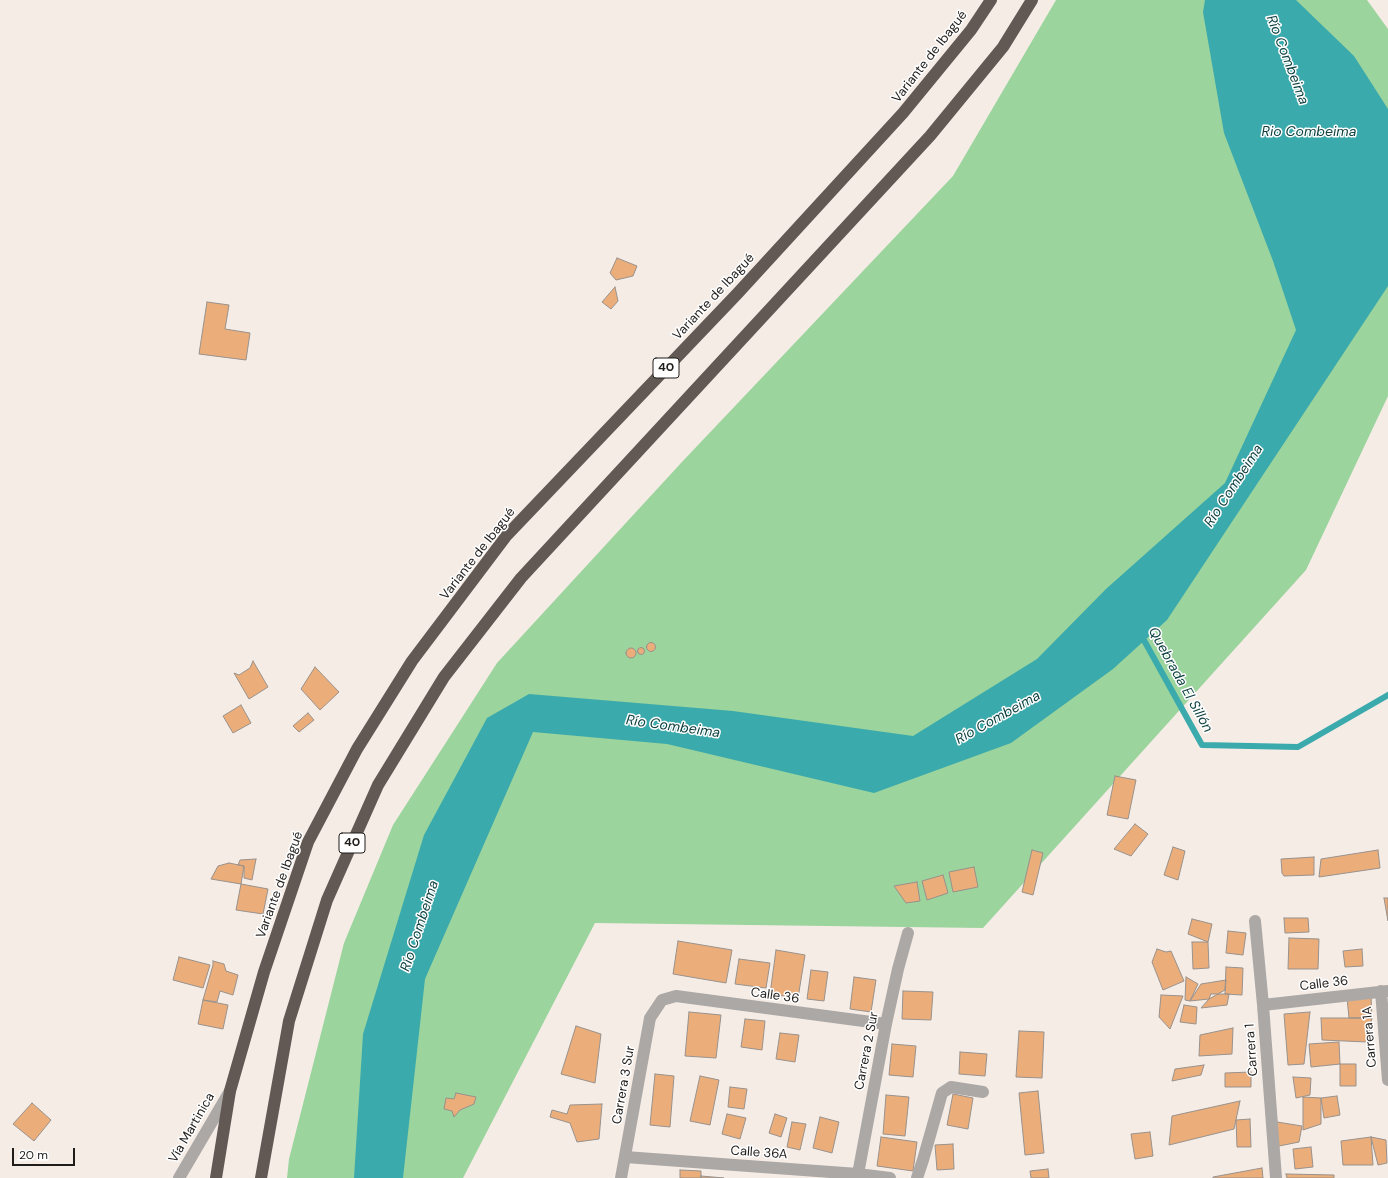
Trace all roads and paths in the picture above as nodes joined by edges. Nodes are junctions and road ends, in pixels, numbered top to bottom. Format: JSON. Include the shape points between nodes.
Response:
{"nodes":[{"id":1,"x":990,"y":0,"type":"edge"},
{"id":2,"x":1032,"y":0,"type":"edge"},
{"id":3,"x":1254,"y":921,"type":"dead end"},
{"id":4,"x":908,"y":934,"type":"dead end"},
{"id":5,"x":1384,"y":991,"type":"edge"},
{"id":6,"x":662,"y":1000,"type":"joint"},
{"id":7,"x":1263,"y":1006,"type":"junction"},
{"id":8,"x":886,"y":1024,"type":"junction"},
{"id":9,"x":1388,"y":1080,"type":"edge"},
{"id":10,"x":230,"y":1091,"type":"junction"},
{"id":11,"x":983,"y":1092,"type":"dead end"},
{"id":12,"x":626,"y":1157,"type":"junction"},
{"id":13,"x":858,"y":1174,"type":"junction"},
{"id":14,"x":179,"y":1178,"type":"edge"},
{"id":15,"x":216,"y":1178,"type":"edge"},
{"id":16,"x":262,"y":1178,"type":"edge"},
{"id":17,"x":621,"y":1178,"type":"edge"},
{"id":18,"x":890,"y":1178,"type":"edge"},
{"id":19,"x":916,"y":1178,"type":"edge"},
{"id":20,"x":1276,"y":1178,"type":"edge"}],
"edges":[{"from":1,"to":10,"type":"highway","name":"Variante de Ibagué","number":"40","via":[[971,30],[903,114],[507,535],[412,661],[357,749],[308,842],[264,972]]},
{"from":2,"to":16,"type":"highway","number":"40","via":[[1003,47],[930,136],[521,578],[444,677],[378,785],[327,900],[289,1021]]},
{"from":3,"to":7,"type":"street","name":"Carrera 1"},
{"from":4,"to":8,"type":"street","name":"Carrera 2 Sur"},
{"from":5,"to":7,"type":"street","name":"Calle 36"},
{"from":5,"to":9,"type":"street","name":"Carrera 1A"},
{"from":6,"to":8,"type":"street","name":"Calle 36","via":[[676,996]]},
{"from":6,"to":12,"type":"street","name":"Carrera 3 Sur","via":[[650,1018]]},
{"from":7,"to":20,"type":"street","name":"Carrera 1"},
{"from":8,"to":13,"type":"street","name":"Carrera 2 Sur"},
{"from":10,"to":14,"type":"street","name":"Vía Martinica"},
{"from":10,"to":15,"type":"highway","name":"Variante de Ibagué","number":"40"},
{"from":11,"to":19,"type":"street","via":[[951,1087],[942,1093],[924,1160]]},
{"from":12,"to":13,"type":"street","name":"Calle 36A"},
{"from":12,"to":17,"type":"street","name":"Carrera 3 Sur"},
{"from":13,"to":18,"type":"street","name":"Calle 36A"}]}
